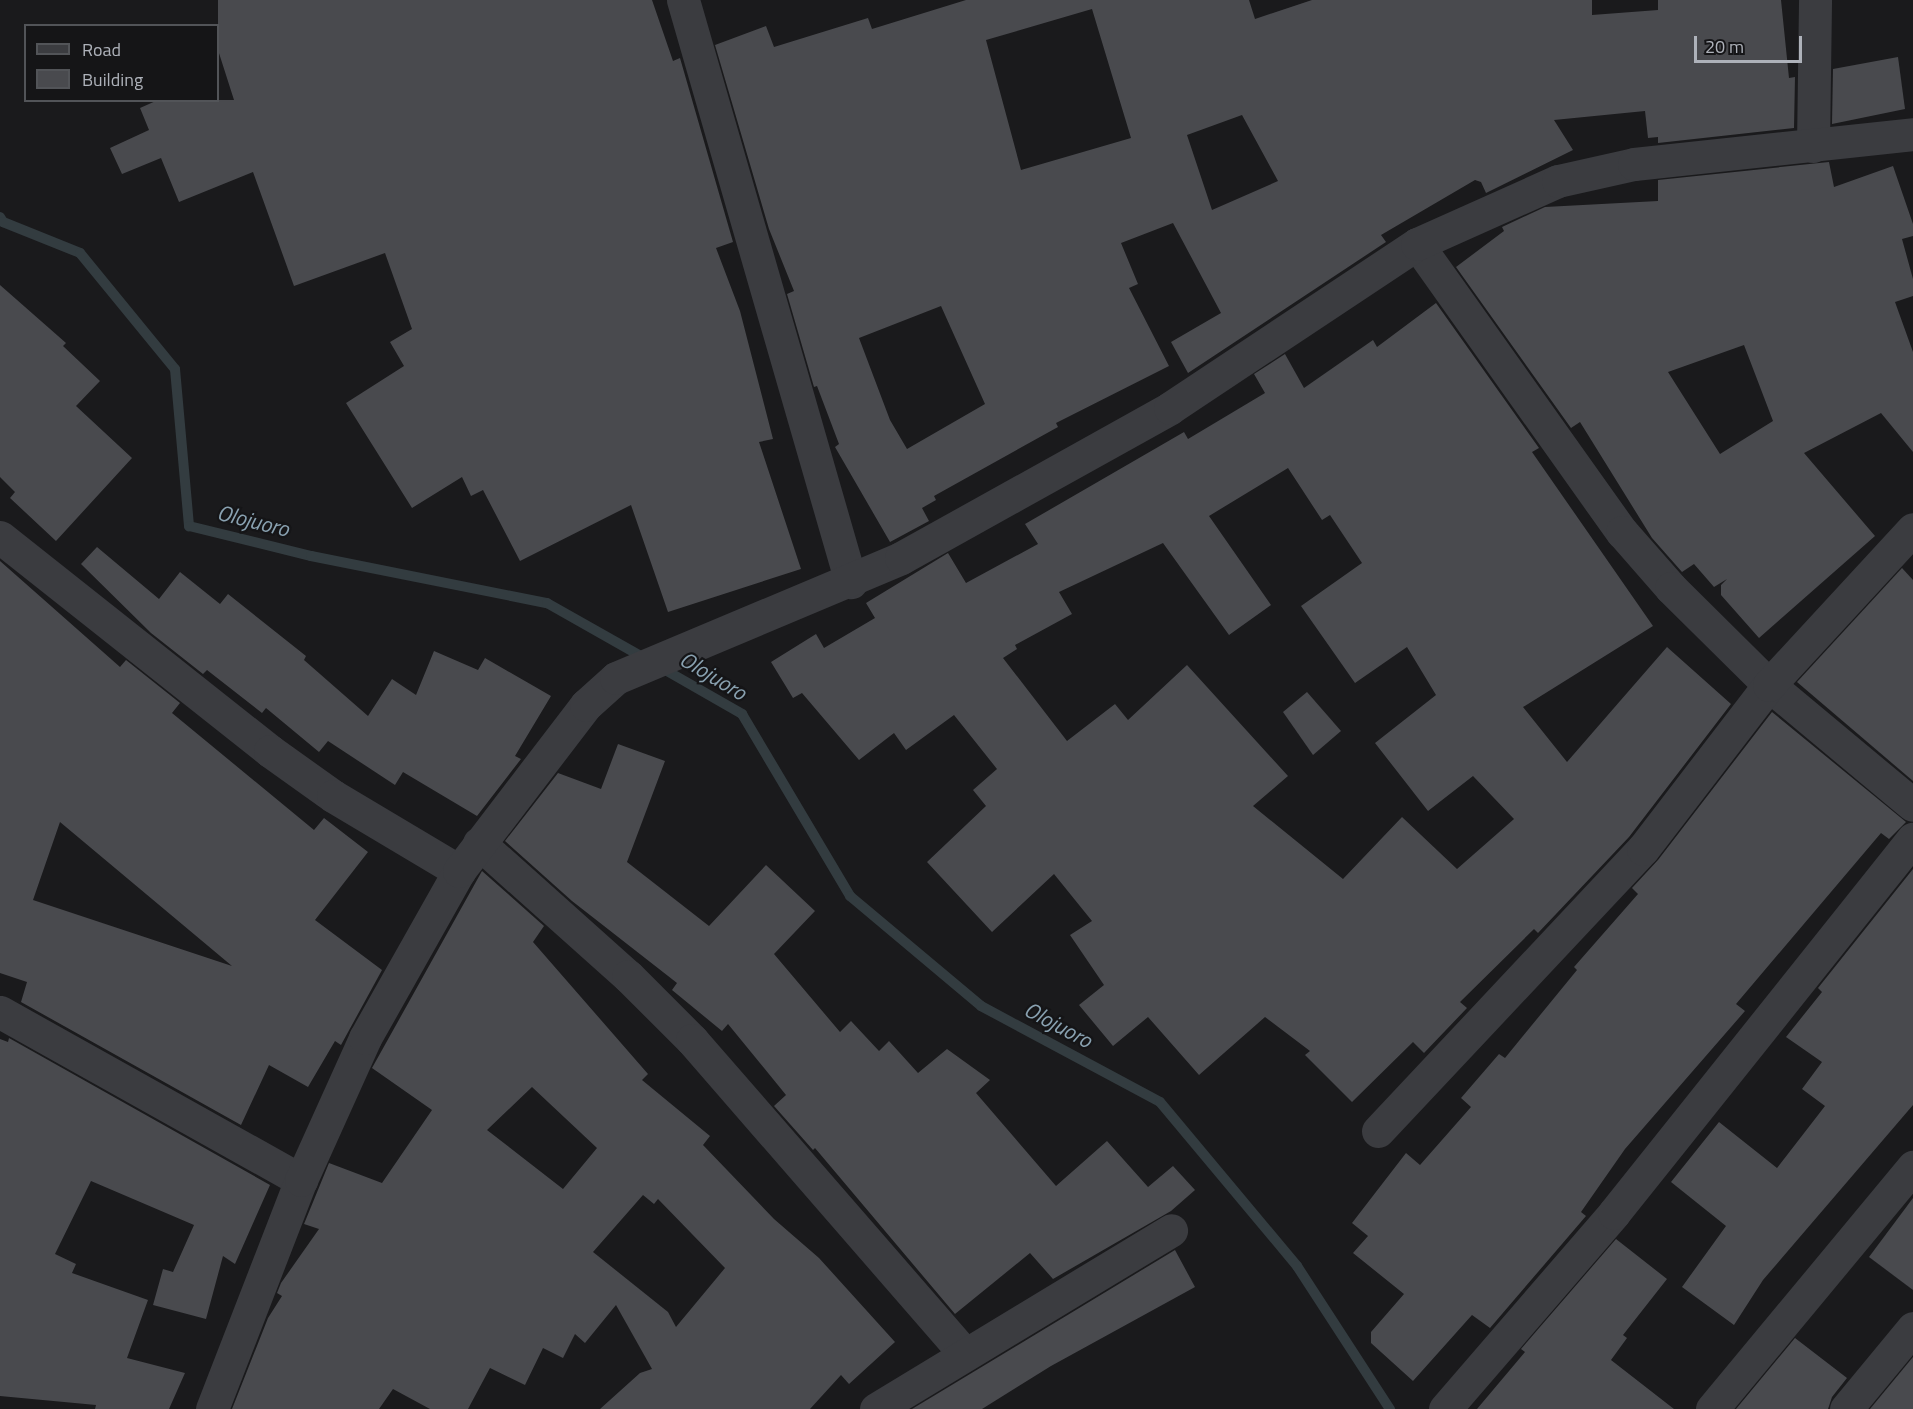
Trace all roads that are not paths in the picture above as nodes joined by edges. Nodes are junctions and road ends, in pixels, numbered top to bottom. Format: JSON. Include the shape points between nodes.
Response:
{"nodes":[{"id":1,"x":682,"y":0,"type":"edge"},
{"id":2,"x":1815,"y":0,"type":"edge"},
{"id":3,"x":1913,"y":134,"type":"edge"},
{"id":4,"x":1813,"y":146,"type":"junction"},
{"id":5,"x":1417,"y":244,"type":"junction"},
{"id":6,"x":1913,"y":529,"type":"edge"},
{"id":7,"x":0,"y":537,"type":"edge"},
{"id":8,"x":851,"y":582,"type":"junction"},
{"id":9,"x":1768,"y":685,"type":"junction"},
{"id":10,"x":1913,"y":805,"type":"edge"},
{"id":11,"x":1913,"y":839,"type":"edge"},
{"id":12,"x":479,"y":843,"type":"junction"},
{"id":13,"x":459,"y":871,"type":"junction"},
{"id":14,"x":0,"y":1012,"type":"edge"},
{"id":15,"x":1378,"y":1131,"type":"dead end"},
{"id":16,"x":1913,"y":1167,"type":"edge"},
{"id":17,"x":301,"y":1180,"type":"junction"},
{"id":18,"x":1171,"y":1230,"type":"dead end"},
{"id":19,"x":1913,"y":1328,"type":"edge"},
{"id":20,"x":964,"y":1353,"type":"junction"},
{"id":21,"x":212,"y":1409,"type":"edge"},
{"id":22,"x":876,"y":1409,"type":"edge"},
{"id":23,"x":1444,"y":1409,"type":"edge"},
{"id":24,"x":1712,"y":1409,"type":"edge"},
{"id":25,"x":1846,"y":1409,"type":"edge"}],
"edges":[{"from":1,"to":8,"type":"street"},
{"from":2,"to":4,"type":"street"},
{"from":3,"to":4,"type":"street"},
{"from":4,"to":5,"type":"street","via":[[1634,164],[1558,181]]},
{"from":5,"to":8,"type":"street","via":[[1170,408]]},
{"from":5,"to":9,"type":"street","via":[[1622,532],[1671,588]]},
{"from":6,"to":9,"type":"street"},
{"from":7,"to":13,"type":"street","via":[[270,751],[333,796]]},
{"from":8,"to":12,"type":"street","via":[[681,648],[616,678],[585,705]]},
{"from":9,"to":10,"type":"street"},
{"from":9,"to":15,"type":"street","via":[[1643,849]]},
{"from":11,"to":23,"type":"street","via":[[1614,1213]]},
{"from":12,"to":13,"type":"street"},
{"from":12,"to":20,"type":"street","via":[[628,976],[692,1040]]},
{"from":13,"to":17,"type":"street","via":[[365,1038]]},
{"from":14,"to":17,"type":"street"},
{"from":16,"to":24,"type":"street"},
{"from":17,"to":21,"type":"street"},
{"from":18,"to":20,"type":"street"},
{"from":19,"to":25,"type":"street"},
{"from":20,"to":22,"type":"street"}]}
